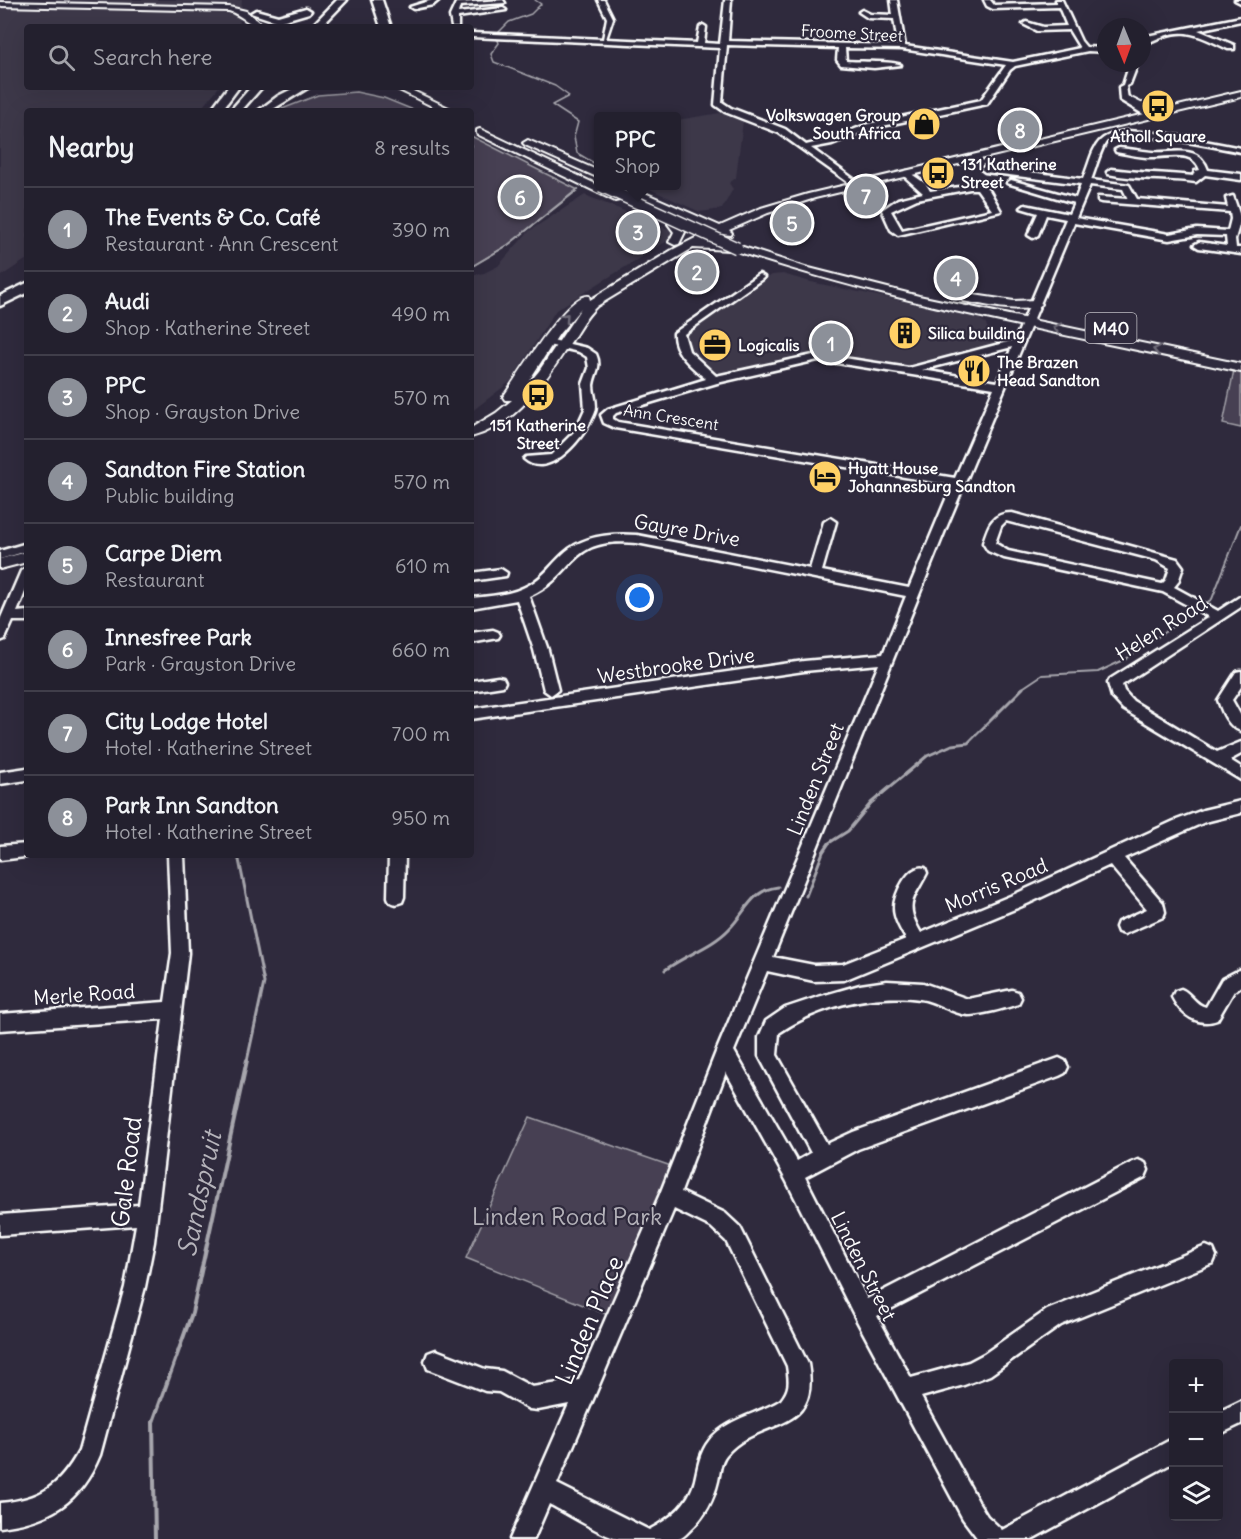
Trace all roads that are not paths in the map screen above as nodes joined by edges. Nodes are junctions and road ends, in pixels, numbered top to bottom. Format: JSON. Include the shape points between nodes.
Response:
{"nodes":[{"id":1,"x":377,"y":0,"type":"edge"},
{"id":2,"x":436,"y":0,"type":"edge"},
{"id":3,"x":602,"y":0,"type":"edge"},
{"id":4,"x":728,"y":0,"type":"edge"},
{"id":5,"x":894,"y":0,"type":"edge"},
{"id":6,"x":987,"y":0,"type":"edge"},
{"id":7,"x":473,"y":1,"type":"edge"},
{"id":8,"x":119,"y":3,"type":"edge"},
{"id":9,"x":346,"y":3,"type":"edge"},
{"id":10,"x":1013,"y":3,"type":"edge"},
{"id":11,"x":1060,"y":3,"type":"edge"},
{"id":12,"x":0,"y":4,"type":"edge"},
{"id":13,"x":413,"y":7,"type":"dead end"},
{"id":14,"x":248,"y":9,"type":"junction"},
{"id":15,"x":862,"y":12,"type":"dead end"},
{"id":16,"x":453,"y":16,"type":"junction"},
{"id":17,"x":897,"y":17,"type":"junction"},
{"id":18,"x":1241,"y":19,"type":"edge"},
{"id":19,"x":257,"y":24,"type":"edge"},
{"id":20,"x":266,"y":24,"type":"edge"},
{"id":21,"x":287,"y":24,"type":"edge"},
{"id":22,"x":320,"y":24,"type":"edge"},
{"id":23,"x":332,"y":24,"type":"edge"},
{"id":24,"x":386,"y":24,"type":"edge"},
{"id":25,"x":456,"y":24,"type":"edge"},
{"id":26,"x":1026,"y":24,"type":"dead end"},
{"id":27,"x":703,"y":27,"type":"dead end"},
{"id":28,"x":1071,"y":27,"type":"junction"},
{"id":29,"x":1191,"y":29,"type":"junction"},
{"id":30,"x":474,"y":35,"type":"edge"},
{"id":31,"x":605,"y":37,"type":"dead end"},
{"id":32,"x":1151,"y":37,"type":"edge"},
{"id":33,"x":700,"y":45,"type":"junction"},
{"id":34,"x":724,"y":45,"type":"junction"},
{"id":35,"x":842,"y":45,"type":"junction"},
{"id":36,"x":902,"y":47,"type":"junction"},
{"id":37,"x":1231,"y":47,"type":"dead end"},
{"id":38,"x":1085,"y":50,"type":"junction"},
{"id":39,"x":1097,"y":50,"type":"edge"},
{"id":40,"x":1013,"y":64,"type":"junction"},
{"id":41,"x":897,"y":65,"type":"dead end"},
{"id":42,"x":1131,"y":72,"type":"edge"},
{"id":43,"x":1125,"y":89,"type":"junction"},
{"id":44,"x":232,"y":90,"type":"edge"},
{"id":45,"x":255,"y":90,"type":"edge"},
{"id":46,"x":299,"y":90,"type":"edge"},
{"id":47,"x":391,"y":90,"type":"edge"},
{"id":48,"x":404,"y":90,"type":"edge"},
{"id":49,"x":1241,"y":92,"type":"edge"},
{"id":50,"x":267,"y":95,"type":"dead end"},
{"id":51,"x":433,"y":106,"type":"edge"},
{"id":52,"x":217,"y":108,"type":"edge"},
{"id":53,"x":238,"y":108,"type":"edge"},
{"id":54,"x":255,"y":108,"type":"edge"},
{"id":55,"x":267,"y":108,"type":"edge"},
{"id":56,"x":1150,"y":111,"type":"junction"},
{"id":57,"x":476,"y":126,"type":"edge"},
{"id":58,"x":806,"y":147,"type":"junction"},
{"id":59,"x":1119,"y":150,"type":"dead end"},
{"id":60,"x":1241,"y":152,"type":"edge"},
{"id":61,"x":1195,"y":157,"type":"junction"},
{"id":62,"x":985,"y":169,"type":"dead end"},
{"id":63,"x":1111,"y":172,"type":"dead end"},
{"id":64,"x":1205,"y":172,"type":"junction"},
{"id":65,"x":907,"y":174,"type":"junction"},
{"id":66,"x":1127,"y":174,"type":"junction"},
{"id":67,"x":594,"y":175,"type":"edge"},
{"id":68,"x":594,"y":175,"type":"edge"},
{"id":69,"x":1241,"y":177,"type":"edge"},
{"id":70,"x":594,"y":182,"type":"edge"},
{"id":71,"x":852,"y":182,"type":"junction"},
{"id":72,"x":1087,"y":182,"type":"junction"},
{"id":73,"x":1011,"y":183,"type":"dead end"},
{"id":74,"x":594,"y":187,"type":"edge"},
{"id":75,"x":1123,"y":187,"type":"junction"},
{"id":76,"x":600,"y":190,"type":"edge"},
{"id":77,"x":611,"y":190,"type":"edge"},
{"id":78,"x":621,"y":190,"type":"edge"},
{"id":79,"x":631,"y":190,"type":"edge"},
{"id":80,"x":638,"y":193,"type":"junction"},
{"id":81,"x":928,"y":194,"type":"junction"},
{"id":82,"x":1059,"y":196,"type":"junction"},
{"id":83,"x":1217,"y":196,"type":"dead end"},
{"id":84,"x":1230,"y":198,"type":"junction"},
{"id":85,"x":1101,"y":199,"type":"dead end"},
{"id":86,"x":1241,"y":200,"type":"edge"},
{"id":87,"x":1078,"y":201,"type":"junction"},
{"id":88,"x":1134,"y":201,"type":"junction"},
{"id":89,"x":1025,"y":208,"type":"dead end"},
{"id":90,"x":1061,"y":208,"type":"dead end"},
{"id":91,"x":1234,"y":210,"type":"junction"},
{"id":92,"x":748,"y":212,"type":"junction"},
{"id":93,"x":1043,"y":212,"type":"junction"},
{"id":94,"x":1070,"y":219,"type":"junction"},
{"id":95,"x":673,"y":224,"type":"junction"},
{"id":96,"x":707,"y":224,"type":"junction"},
{"id":97,"x":1236,"y":228,"type":"edge"},
{"id":98,"x":720,"y":229,"type":"junction"},
{"id":99,"x":697,"y":235,"type":"junction"},
{"id":100,"x":1033,"y":235,"type":"dead end"},
{"id":101,"x":744,"y":240,"type":"junction"},
{"id":102,"x":678,"y":245,"type":"junction"},
{"id":103,"x":1199,"y":246,"type":"dead end"},
{"id":104,"x":725,"y":248,"type":"junction"},
{"id":105,"x":1236,"y":251,"type":"edge"},
{"id":106,"x":24,"y":275,"type":"edge"},
{"id":107,"x":835,"y":276,"type":"junction"},
{"id":108,"x":759,"y":277,"type":"dead end"},
{"id":109,"x":886,"y":282,"type":"junction"},
{"id":110,"x":0,"y":289,"type":"edge"},
{"id":111,"x":24,"y":289,"type":"edge"},
{"id":112,"x":918,"y":299,"type":"junction"},
{"id":113,"x":0,"y":302,"type":"edge"},
{"id":114,"x":1032,"y":313,"type":"junction"},
{"id":115,"x":1002,"y":316,"type":"junction"},
{"id":116,"x":1020,"y":338,"type":"junction"},
{"id":117,"x":546,"y":344,"type":"junction"},
{"id":118,"x":562,"y":346,"type":"junction"},
{"id":119,"x":1241,"y":355,"type":"edge"},
{"id":120,"x":1241,"y":368,"type":"edge"},
{"id":121,"x":932,"y":370,"type":"junction"},
{"id":122,"x":714,"y":380,"type":"junction"},
{"id":123,"x":1001,"y":386,"type":"junction"},
{"id":124,"x":474,"y":421,"type":"edge"},
{"id":125,"x":474,"y":431,"type":"edge"},
{"id":126,"x":530,"y":459,"type":"dead end"},
{"id":127,"x":960,"y":482,"type":"junction"},
{"id":128,"x":830,"y":522,"type":"dead end"},
{"id":129,"x":24,"y":548,"type":"edge"},
{"id":130,"x":0,"y":553,"type":"edge"},
{"id":131,"x":24,"y":558,"type":"edge"},
{"id":132,"x":0,"y":564,"type":"edge"},
{"id":133,"x":501,"y":573,"type":"dead end"},
{"id":134,"x":815,"y":574,"type":"junction"},
{"id":135,"x":474,"y":577,"type":"edge"},
{"id":136,"x":24,"y":578,"type":"edge"},
{"id":137,"x":1165,"y":588,"type":"junction"},
{"id":138,"x":912,"y":593,"type":"junction"},
{"id":139,"x":521,"y":594,"type":"junction"},
{"id":140,"x":1241,"y":600,"type":"edge"},
{"id":141,"x":474,"y":602,"type":"edge"},
{"id":142,"x":1214,"y":614,"type":"junction"},
{"id":143,"x":24,"y":616,"type":"edge"},
{"id":144,"x":8,"y":617,"type":"junction"},
{"id":145,"x":493,"y":635,"type":"dead end"},
{"id":146,"x":0,"y":636,"type":"edge"},
{"id":147,"x":474,"y":638,"type":"edge"},
{"id":148,"x":888,"y":659,"type":"junction"},
{"id":149,"x":1241,"y":676,"type":"edge"},
{"id":150,"x":498,"y":682,"type":"dead end"},
{"id":151,"x":474,"y":686,"type":"edge"},
{"id":152,"x":551,"y":690,"type":"dead end"},
{"id":153,"x":474,"y":714,"type":"edge"},
{"id":154,"x":1241,"y":726,"type":"edge"},
{"id":155,"x":1241,"y":748,"type":"edge"},
{"id":156,"x":1217,"y":759,"type":"junction"},
{"id":157,"x":24,"y":774,"type":"edge"},
{"id":158,"x":1241,"y":774,"type":"edge"},
{"id":159,"x":0,"y":778,"type":"edge"},
{"id":160,"x":1241,"y":807,"type":"edge"},
{"id":161,"x":24,"y":851,"type":"edge"},
{"id":162,"x":0,"y":853,"type":"edge"},
{"id":163,"x":1113,"y":857,"type":"junction"},
{"id":164,"x":176,"y":858,"type":"edge"},
{"id":165,"x":398,"y":858,"type":"edge"},
{"id":166,"x":919,"y":873,"type":"dead end"},
{"id":167,"x":396,"y":897,"type":"dead end"},
{"id":168,"x":1124,"y":927,"type":"dead end"},
{"id":169,"x":917,"y":941,"type":"junction"},
{"id":170,"x":763,"y":962,"type":"junction"},
{"id":171,"x":1241,"y":977,"type":"edge"},
{"id":172,"x":1181,"y":997,"type":"dead end"},
{"id":173,"x":1012,"y":998,"type":"dead end"},
{"id":174,"x":172,"y":1010,"type":"junction"},
{"id":175,"x":0,"y":1022,"type":"edge"},
{"id":176,"x":725,"y":1052,"type":"junction"},
{"id":177,"x":1059,"y":1067,"type":"dead end"},
{"id":178,"x":823,"y":1156,"type":"junction"},
{"id":179,"x":1138,"y":1170,"type":"dead end"},
{"id":180,"x":793,"y":1173,"type":"junction"},
{"id":181,"x":669,"y":1197,"type":"junction"},
{"id":182,"x":147,"y":1215,"type":"junction"},
{"id":183,"x":0,"y":1225,"type":"edge"},
{"id":184,"x":1206,"y":1256,"type":"dead end"},
{"id":185,"x":863,"y":1312,"type":"junction"},
{"id":186,"x":436,"y":1362,"type":"dead end"},
{"id":187,"x":586,"y":1390,"type":"junction"},
{"id":188,"x":906,"y":1390,"type":"junction"},
{"id":189,"x":1241,"y":1412,"type":"edge"},
{"id":190,"x":1223,"y":1421,"type":"edge"},
{"id":191,"x":1169,"y":1451,"type":"edge"},
{"id":192,"x":543,"y":1489,"type":"junction"},
{"id":193,"x":0,"y":1515,"type":"edge"},
{"id":194,"x":522,"y":1539,"type":"edge"},
{"id":195,"x":642,"y":1539,"type":"edge"},
{"id":196,"x":656,"y":1539,"type":"edge"},
{"id":197,"x":993,"y":1539,"type":"edge"},
{"id":198,"x":1009,"y":1539,"type":"edge"}],
"edges":[{"from":1,"to":24,"type":"highway"},
{"from":2,"to":13,"type":"street"},
{"from":3,"to":31,"type":"street","via":[[610,18]]},
{"from":4,"to":34,"type":"street"},
{"from":5,"to":17,"type":"street"},
{"from":6,"to":10,"type":"street","via":[[992,7]]},
{"from":7,"to":16,"type":"street","via":[[457,4]]},
{"from":7,"to":16,"type":"street","via":[[503,6]]},
{"from":8,"to":12,"type":"main road"},
{"from":8,"to":14,"type":"main road"},
{"from":9,"to":22,"type":"highway"},
{"from":9,"to":23,"type":"highway"},
{"from":10,"to":11,"type":"street"},
{"from":11,"to":28,"type":"street"},
{"from":14,"to":19,"type":"main road","via":[[248,16]]},
{"from":14,"to":20,"type":"main road"},
{"from":14,"to":21,"type":"highway","via":[[278,19],[310,8]]},
{"from":15,"to":17,"type":"street","via":[[868,16]]},
{"from":16,"to":25,"type":"street"},
{"from":17,"to":36,"type":"street"},
{"from":18,"to":29,"type":"street"},
{"from":26,"to":28,"type":"street","via":[[1037,30]]},
{"from":27,"to":33,"type":"street"},
{"from":28,"to":38,"type":"street"},
{"from":29,"to":32,"type":"street"},
{"from":29,"to":37,"type":"street"},
{"from":30,"to":33,"type":"street","name":"Froome Street"},
{"from":33,"to":34,"type":"street","name":"Froome Street"},
{"from":34,"to":35,"type":"street","name":"Froome Street"},
{"from":34,"to":58,"type":"street","via":[[720,105],[780,130]]},
{"from":35,"to":36,"type":"street","name":"Froome Street"},
{"from":35,"to":41,"type":"street","via":[[844,63]]},
{"from":36,"to":40,"type":"street","name":"Froome Street"},
{"from":38,"to":39,"type":"street","name":"Froome Street"},
{"from":38,"to":40,"type":"street","name":"Froome Street"},
{"from":40,"to":58,"type":"street","via":[[984,102],[871,126]]},
{"from":42,"to":43,"type":"street"},
{"from":43,"to":56,"type":"main road","via":[[1136,105]]},
{"from":43,"to":56,"type":"street","via":[[1128,104]]},
{"from":44,"to":52,"type":"highway"},
{"from":45,"to":53,"type":"highway"},
{"from":46,"to":55,"type":"highway"},
{"from":47,"to":51,"type":"main road"},
{"from":48,"to":51,"type":"main road"},
{"from":49,"to":56,"type":"main road"},
{"from":49,"to":56,"type":"main road"},
{"from":50,"to":54,"type":"highway"},
{"from":56,"to":65,"type":"main road"},
{"from":56,"to":71,"type":"main road"},
{"from":57,"to":67,"type":"main road"},
{"from":57,"to":68,"type":"main road"},
{"from":57,"to":70,"type":"main road","number":"M40"},
{"from":57,"to":74,"type":"main road"},
{"from":58,"to":71,"type":"street"},
{"from":59,"to":61,"type":"street"},
{"from":60,"to":61,"type":"street","via":[[1204,148],[1197,150]]},
{"from":60,"to":72,"type":"street","name":"Linden Street","via":[[1137,132],[1112,133],[1103,140]]},
{"from":61,"to":64,"type":"street"},
{"from":62,"to":72,"type":"street"},
{"from":63,"to":66,"type":"street"},
{"from":64,"to":66,"type":"street","via":[[1192,180]]},
{"from":64,"to":69,"type":"street"},
{"from":65,"to":81,"type":"street"},
{"from":65,"to":92,"type":"main road"},
{"from":66,"to":75,"type":"street"},
{"from":71,"to":92,"type":"main road"},
{"from":72,"to":75,"type":"street"},
{"from":72,"to":87,"type":"street","name":"Linden Street"},
{"from":73,"to":82,"type":"street"},
{"from":75,"to":88,"type":"street","via":[[1129,189]]},
{"from":76,"to":95,"type":"main road"},
{"from":77,"to":107,"type":"main road","number":"M40","bridge":true,"via":[[737,248]]},
{"from":78,"to":107,"type":"main road","number":"M40","via":[[751,249]]},
{"from":79,"to":80,"type":"main road"},
{"from":80,"to":92,"type":"main road","via":[[694,214]]},
{"from":80,"to":96,"type":"main road"},
{"from":81,"to":81,"type":"street","via":[[886,208],[898,233],[997,211],[981,187]]},
{"from":82,"to":87,"type":"street"},
{"from":82,"to":90,"type":"street"},
{"from":83,"to":84,"type":"street"},
{"from":84,"to":86,"type":"street"},
{"from":84,"to":91,"type":"street"},
{"from":85,"to":88,"type":"street"},
{"from":87,"to":94,"type":"street","name":"Linden Street"},
{"from":88,"to":91,"type":"street"},
{"from":89,"to":93,"type":"street"},
{"from":91,"to":97,"type":"street"},
{"from":92,"to":96,"type":"main road"},
{"from":92,"to":98,"type":"main road"},
{"from":92,"to":101,"type":"main road","via":[[735,228]]},
{"from":93,"to":94,"type":"street"},
{"from":93,"to":100,"type":"street"},
{"from":94,"to":97,"type":"street","via":[[1169,237]]},
{"from":94,"to":114,"type":"street","name":"Linden Street"},
{"from":95,"to":99,"type":"main road"},
{"from":95,"to":102,"type":"main road","via":[[680,232]]},
{"from":96,"to":98,"type":"main road"},
{"from":96,"to":99,"type":"main road"},
{"from":97,"to":105,"type":"street","via":[[1230,242]]},
{"from":98,"to":99,"type":"main road"},
{"from":98,"to":101,"type":"main road"},
{"from":99,"to":102,"type":"main road"},
{"from":99,"to":104,"type":"main road"},
{"from":101,"to":109,"type":"main road","via":[[802,261]]},
{"from":102,"to":104,"type":"main road"},
{"from":117,"to":102,"type":"main road","one_way":true,"via":[[561,320],[581,302]]},
{"from":102,"to":118,"type":"main road","via":[[592,304]]},
{"from":103,"to":105,"type":"street"},
{"from":104,"to":112,"type":"main road","via":[[809,276]]},
{"from":106,"to":110,"type":"highway"},
{"from":107,"to":109,"type":"main road","number":"M40"},
{"from":107,"to":112,"type":"main road","number":"M40"},
{"from":108,"to":122,"type":"street","via":[[679,333],[682,349]]},
{"from":109,"to":114,"type":"main road","number":"M40"},
{"from":111,"to":113,"type":"highway"},
{"from":112,"to":115,"type":"main road","number":"M40"},
{"from":114,"to":115,"type":"main road","number":"M40"},
{"from":114,"to":116,"type":"street","name":"Linden Street"},
{"from":114,"to":119,"type":"main road","number":"M40"},
{"from":120,"to":114,"type":"main road","number":"M40","one_way":true},
{"from":115,"to":116,"type":"main road","via":[[1015,325]]},
{"from":116,"to":121,"type":"street"},
{"from":116,"to":123,"type":"street","name":"Linden Street"},
{"from":117,"to":118,"type":"street"},
{"from":117,"to":124,"type":"main road","via":[[508,399]]},
{"from":118,"to":125,"type":"main road","via":[[522,400]]},
{"from":118,"to":126,"type":"street","via":[[589,353],[594,359],[588,384],[591,412],[576,438],[558,455],[549,460]]},
{"from":121,"to":122,"type":"street","name":"Ann Crescent","via":[[808,358]]},
{"from":121,"to":123,"type":"street","name":"Ann Crescent"},
{"from":122,"to":127,"type":"street","name":"Ann Crescent","via":[[612,411],[607,420],[615,425]]},
{"from":123,"to":127,"type":"street","name":"Linden Street"},
{"from":127,"to":138,"type":"street","name":"Linden Street"},
{"from":128,"to":134,"type":"street"},
{"from":129,"to":130,"type":"main road"},
{"from":131,"to":132,"type":"main road"},
{"from":133,"to":135,"type":"street"},
{"from":134,"to":138,"type":"street","name":"Gayre Drive"},
{"from":134,"to":139,"type":"street","name":"Gayre Drive","via":[[615,538],[581,546],[547,579]]},
{"from":136,"to":144,"type":"street"},
{"from":137,"to":137,"type":"street","via":[[1050,566],[995,551],[989,543],[995,524],[1003,517],[1012,517],[1166,559],[1177,567],[1172,582]]},
{"from":137,"to":142,"type":"street"},
{"from":138,"to":148,"type":"street","name":"Linden Street"},
{"from":139,"to":141,"type":"street","name":"Gayre Drive"},
{"from":139,"to":152,"type":"street"},
{"from":140,"to":142,"type":"street","name":"Helen Road"},
{"from":142,"to":156,"type":"street","name":"Helen Road","via":[[1115,683],[1117,693],[1128,705]]},
{"from":143,"to":144,"type":"street"},
{"from":144,"to":146,"type":"street"},
{"from":145,"to":147,"type":"street"},
{"from":148,"to":153,"type":"street","name":"Westbrooke Drive","via":[[804,666]]},
{"from":148,"to":170,"type":"street","name":"Linden Street"},
{"from":149,"to":154,"type":"street","via":[[1225,700]]},
{"from":150,"to":151,"type":"street"},
{"from":155,"to":156,"type":"street"},
{"from":156,"to":158,"type":"street","name":"Helen Road"},
{"from":157,"to":159,"type":"street"},
{"from":160,"to":163,"type":"street","name":"Morris Road","via":[[1194,819]]},
{"from":161,"to":162,"type":"street"},
{"from":163,"to":168,"type":"street","via":[[1157,908],[1157,912]]},
{"from":163,"to":169,"type":"street","name":"Morris Road"},
{"from":164,"to":174,"type":"street","name":"Gale Road","via":[[180,953]]},
{"from":165,"to":167,"type":"street"},
{"from":166,"to":169,"type":"street","via":[[900,904]]},
{"from":169,"to":170,"type":"street","name":"Morris Road","via":[[838,974]]},
{"from":170,"to":176,"type":"street","name":"Linden Street"},
{"from":171,"to":172,"type":"street","via":[[1228,985],[1206,1016],[1191,1010]]},
{"from":173,"to":178,"type":"street","via":[[968,1007],[923,991],[887,989],[791,1014],[772,1028],[768,1056]]},
{"from":174,"to":175,"type":"street","name":"Merle Road"},
{"from":174,"to":182,"type":"street","name":"Gale Road"},
{"from":176,"to":180,"type":"street","name":"Linden Street"},
{"from":176,"to":181,"type":"street","name":"Linden Place"},
{"from":177,"to":178,"type":"street","via":[[853,1141]]},
{"from":178,"to":180,"type":"street"},
{"from":179,"to":185,"type":"street"},
{"from":180,"to":185,"type":"street","name":"Linden Street"},
{"from":181,"to":187,"type":"street","name":"Linden Place"},
{"from":181,"to":196,"type":"street","via":[[718,1220],[733,1234],[801,1378],[794,1401],[783,1414],[740,1429],[719,1445],[710,1462],[700,1503],[691,1515]]},
{"from":182,"to":183,"type":"street"},
{"from":182,"to":193,"type":"street","name":"Gale Road","via":[[137,1278],[89,1455],[72,1486],[54,1500],[27,1512]]},
{"from":184,"to":188,"type":"street","via":[[1041,1323],[982,1367]]},
{"from":185,"to":188,"type":"street","name":"Linden Street"},
{"from":186,"to":187,"type":"street","via":[[485,1380],[502,1382],[529,1398]]},
{"from":187,"to":192,"type":"street","name":"Linden Place"},
{"from":188,"to":197,"type":"street","name":"Linden Street","via":[[971,1511]]},
{"from":189,"to":190,"type":"street"},
{"from":191,"to":198,"type":"street"},
{"from":192,"to":194,"type":"street","name":"Linden Place"},
{"from":192,"to":195,"type":"street"}]}
